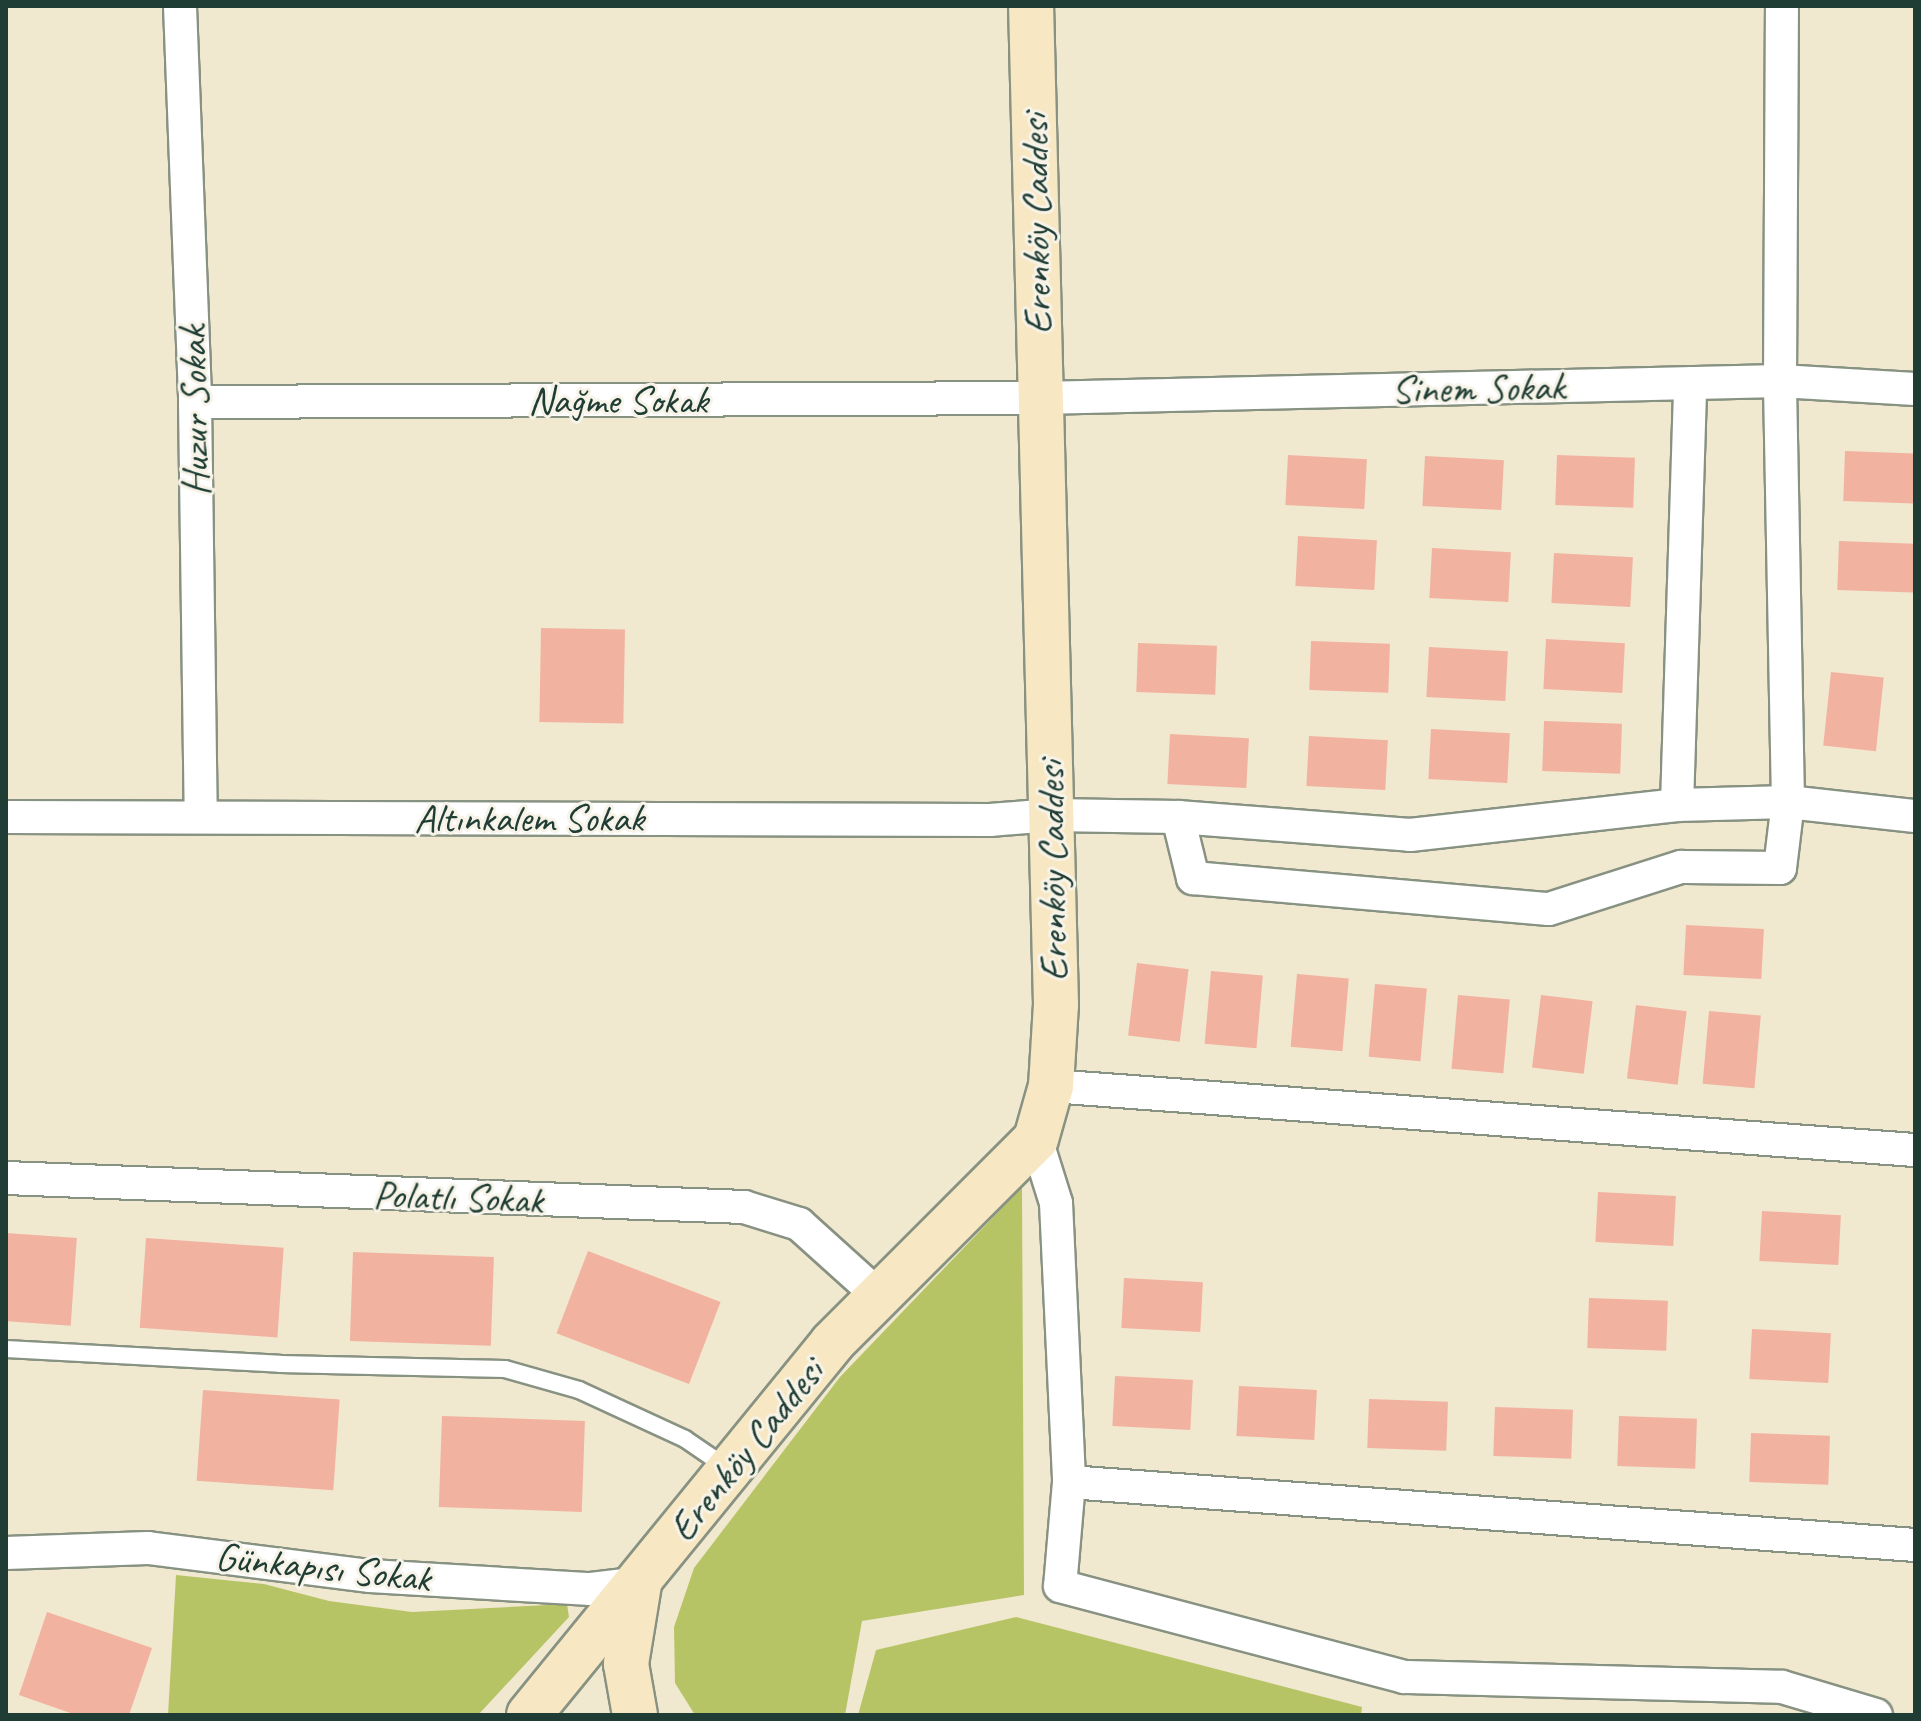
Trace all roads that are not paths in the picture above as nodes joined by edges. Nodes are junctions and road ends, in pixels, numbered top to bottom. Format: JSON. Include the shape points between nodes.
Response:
{"nodes":[{"id":1,"x":180,"y":6,"type":"edge"},
{"id":2,"x":1031,"y":6,"type":"edge"},
{"id":3,"x":1782,"y":6,"type":"edge"},
{"id":4,"x":1780,"y":381,"type":"junction"},
{"id":5,"x":1690,"y":383,"type":"junction"},
{"id":6,"x":1915,"y":389,"type":"edge"},
{"id":7,"x":1040,"y":398,"type":"junction"},
{"id":8,"x":195,"y":402,"type":"junction"},
{"id":9,"x":1788,"y":802,"type":"junction"},
{"id":10,"x":1677,"y":805,"type":"junction"},
{"id":11,"x":1051,"y":815,"type":"junction"},
{"id":12,"x":1915,"y":816,"type":"edge"},
{"id":13,"x":6,"y":817,"type":"edge"},
{"id":14,"x":201,"y":817,"type":"junction"},
{"id":15,"x":1178,"y":817,"type":"junction"},
{"id":16,"x":1051,"y":1086,"type":"junction"},
{"id":17,"x":1036,"y":1139,"type":"junction"},
{"id":18,"x":1915,"y":1150,"type":"edge"},
{"id":19,"x":6,"y":1178,"type":"edge"},
{"id":20,"x":879,"y":1296,"type":"junction"},
{"id":21,"x":6,"y":1349,"type":"edge"},
{"id":22,"x":731,"y":1470,"type":"junction"},
{"id":23,"x":1069,"y":1482,"type":"junction"},
{"id":24,"x":1915,"y":1545,"type":"edge"},
{"id":25,"x":6,"y":1553,"type":"edge"},
{"id":26,"x":640,"y":1583,"type":"junction"},
{"id":27,"x":529,"y":1715,"type":"edge"},
{"id":28,"x":635,"y":1715,"type":"edge"},
{"id":29,"x":1876,"y":1715,"type":"edge"}],
"edges":[{"from":1,"to":8,"type":"street","name":"Huzur Sokak"},
{"from":2,"to":7,"type":"street","name":"Erenköy Caddesi"},
{"from":3,"to":4,"type":"street"},
{"from":4,"to":5,"type":"street","name":"Sinem Sokak"},
{"from":4,"to":6,"type":"street","name":"Sinem Sokak"},
{"from":4,"to":9,"type":"street"},
{"from":5,"to":7,"type":"street","name":"Sinem Sokak"},
{"from":5,"to":10,"type":"street"},
{"from":7,"to":8,"type":"street","name":"Nağme Sokak"},
{"from":7,"to":11,"type":"street","name":"Erenköy Caddesi"},
{"from":8,"to":14,"type":"street","name":"Huzur Sokak"},
{"from":9,"to":10,"type":"street","name":"Altınkalem Sokak"},
{"from":9,"to":12,"type":"street","name":"Altınkalem Sokak"},
{"from":9,"to":15,"type":"street","via":[[1780,868],[1681,867],[1549,909],[1193,878]]},
{"from":10,"to":15,"type":"street","name":"Altınkalem Sokak","via":[[1410,835]]},
{"from":11,"to":14,"type":"street","name":"Altınkalem Sokak","via":[[990,820]]},
{"from":11,"to":15,"type":"street","name":"Altınkalem Sokak"},
{"from":11,"to":16,"type":"street","name":"Erenköy Caddesi","via":[[1056,1005]]},
{"from":13,"to":14,"type":"street","name":"Altınkalem Sokak"},
{"from":16,"to":17,"type":"street","name":"Erenköy Caddesi"},
{"from":16,"to":18,"type":"street"},
{"from":17,"to":20,"type":"street","name":"Erenköy Caddesi"},
{"from":17,"to":23,"type":"street","via":[[1056,1203]]},
{"from":19,"to":20,"type":"street","name":"Polatlı Sokak","via":[[744,1207],[799,1224]]},
{"from":20,"to":22,"type":"street","name":"Erenköy Caddesi","via":[[832,1343]]},
{"from":21,"to":22,"type":"lane","via":[[280,1364],[505,1369],[579,1390],[685,1439]]},
{"from":22,"to":26,"type":"street","name":"Erenköy Caddesi"},
{"from":23,"to":24,"type":"street"},
{"from":23,"to":29,"type":"street","via":[[1060,1586],[1404,1677],[1782,1687]]},
{"from":25,"to":26,"type":"street","name":"Günkapısı Sokak","via":[[148,1548],[370,1576],[591,1589]]},
{"from":26,"to":27,"type":"street","name":"Erenköy Caddesi"},
{"from":26,"to":28,"type":"street","via":[[626,1664]]}]}
